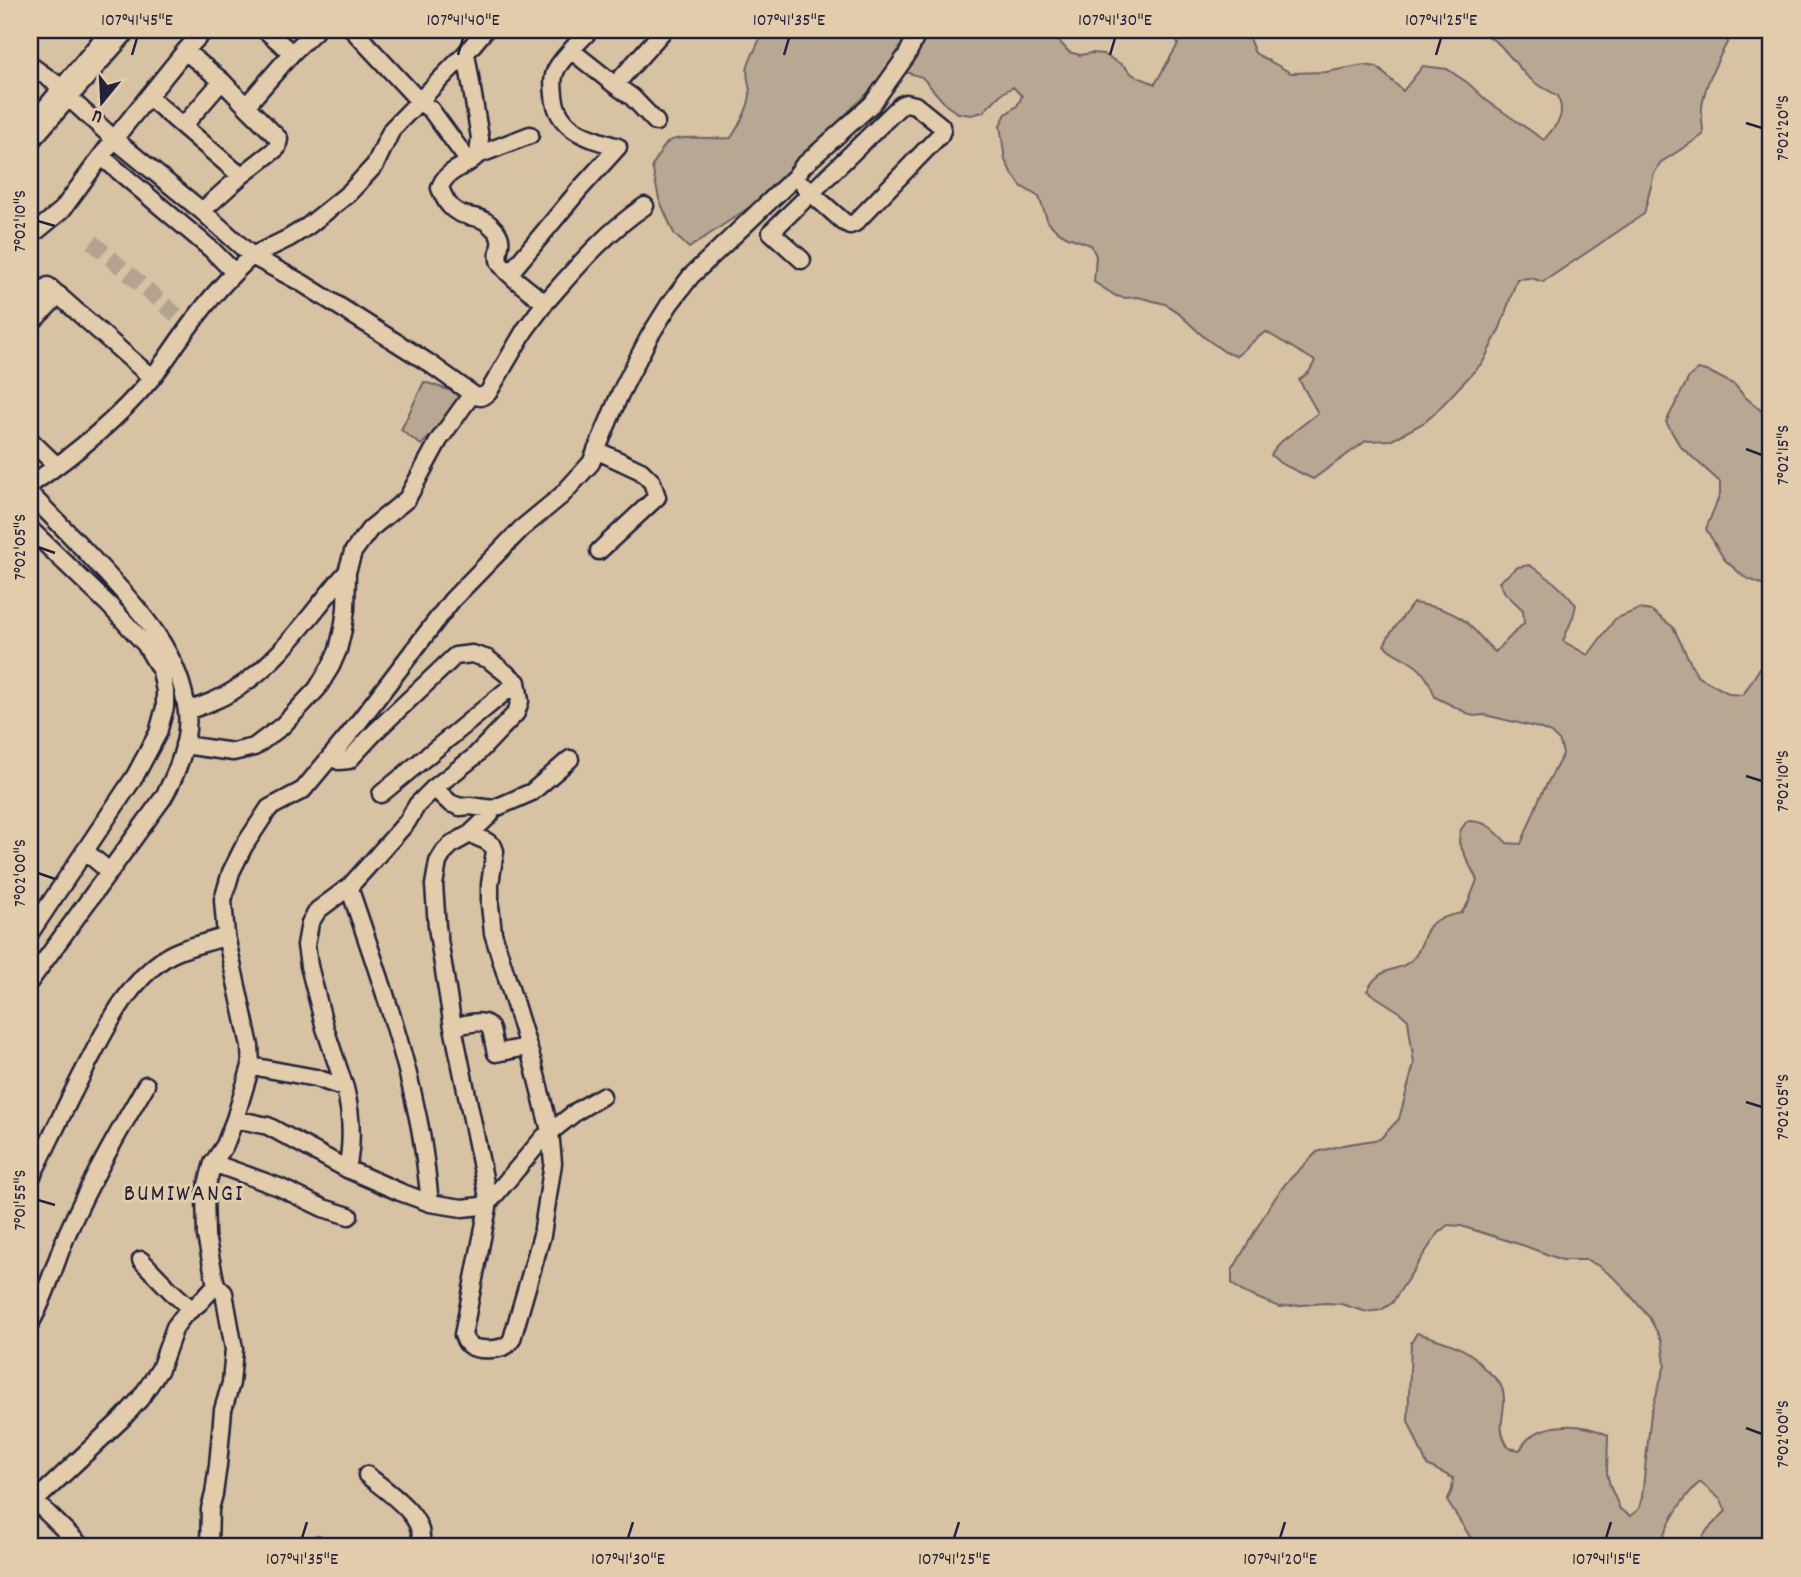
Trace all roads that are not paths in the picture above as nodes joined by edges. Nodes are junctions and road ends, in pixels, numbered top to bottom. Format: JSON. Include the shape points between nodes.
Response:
{"nodes":[{"id":1,"x":110,"y":30,"type":"edge"},
{"id":2,"x":128,"y":30,"type":"edge"},
{"id":3,"x":205,"y":30,"type":"edge"},
{"id":4,"x":265,"y":30,"type":"edge"},
{"id":5,"x":316,"y":30,"type":"edge"},
{"id":6,"x":358,"y":30,"type":"edge"},
{"id":7,"x":465,"y":30,"type":"edge"},
{"id":8,"x":485,"y":30,"type":"edge"},
{"id":9,"x":590,"y":30,"type":"edge"},
{"id":10,"x":664,"y":30,"type":"edge"},
{"id":11,"x":919,"y":30,"type":"edge"},
{"id":12,"x":185,"y":51,"type":"junction"},
{"id":13,"x":468,"y":51,"type":"junction"},
{"id":14,"x":572,"y":51,"type":"junction"},
{"id":15,"x":292,"y":53,"type":"junction"},
{"id":16,"x":30,"y":65,"type":"edge"},
{"id":17,"x":222,"y":81,"type":"junction"},
{"id":18,"x":615,"y":85,"type":"junction"},
{"id":19,"x":65,"y":92,"type":"junction"},
{"id":20,"x":149,"y":97,"type":"junction"},
{"id":21,"x":419,"y":102,"type":"junction"},
{"id":22,"x":246,"y":106,"type":"junction"},
{"id":23,"x":656,"y":122,"type":"dead end"},
{"id":24,"x":184,"y":125,"type":"junction"},
{"id":25,"x":30,"y":126,"type":"edge"},
{"id":26,"x":530,"y":135,"type":"dead end"},
{"id":27,"x":114,"y":139,"type":"junction"},
{"id":28,"x":30,"y":142,"type":"edge"},
{"id":29,"x":102,"y":156,"type":"junction"},
{"id":30,"x":473,"y":159,"type":"junction"},
{"id":31,"x":241,"y":176,"type":"junction"},
{"id":32,"x":795,"y":177,"type":"junction"},
{"id":33,"x":811,"y":193,"type":"junction"},
{"id":34,"x":645,"y":206,"type":"dead end"},
{"id":35,"x":208,"y":217,"type":"junction"},
{"id":36,"x":30,"y":222,"type":"edge"},
{"id":37,"x":212,"y":250,"type":"junction"},
{"id":38,"x":252,"y":256,"type":"junction"},
{"id":39,"x":802,"y":260,"type":"dead end"},
{"id":40,"x":234,"y":272,"type":"junction"},
{"id":41,"x":510,"y":273,"type":"junction"},
{"id":42,"x":59,"y":295,"type":"junction"},
{"id":43,"x":545,"y":303,"type":"junction"},
{"id":44,"x":30,"y":305,"type":"edge"},
{"id":45,"x":30,"y":324,"type":"edge"},
{"id":46,"x":152,"y":378,"type":"junction"},
{"id":47,"x":472,"y":394,"type":"junction"},
{"id":48,"x":30,"y":440,"type":"edge"},
{"id":49,"x":596,"y":450,"type":"junction"},
{"id":50,"x":57,"y":466,"type":"junction"},
{"id":51,"x":30,"y":485,"type":"edge"},
{"id":52,"x":30,"y":494,"type":"edge"},
{"id":53,"x":30,"y":529,"type":"edge"},
{"id":54,"x":599,"y":551,"type":"dead end"},
{"id":55,"x":347,"y":572,"type":"junction"},
{"id":56,"x":517,"y":682,"type":"junction"},
{"id":57,"x":187,"y":711,"type":"junction"},
{"id":58,"x":184,"y":745,"type":"junction"},
{"id":59,"x":331,"y":756,"type":"junction"},
{"id":60,"x":570,"y":759,"type":"dead end"},
{"id":61,"x":434,"y":788,"type":"junction"},
{"id":62,"x":382,"y":794,"type":"dead end"},
{"id":63,"x":493,"y":809,"type":"junction"},
{"id":64,"x":470,"y":834,"type":"junction"},
{"id":65,"x":86,"y":851,"type":"junction"},
{"id":66,"x":108,"y":871,"type":"junction"},
{"id":67,"x":65,"y":886,"type":"junction"},
{"id":68,"x":349,"y":887,"type":"junction"},
{"id":69,"x":83,"y":902,"type":"junction"},
{"id":70,"x":30,"y":933,"type":"edge"},
{"id":71,"x":226,"y":936,"type":"junction"},
{"id":72,"x":30,"y":981,"type":"edge"},
{"id":73,"x":453,"y":1027,"type":"junction"},
{"id":74,"x":527,"y":1047,"type":"junction"},
{"id":75,"x":251,"y":1066,"type":"junction"},
{"id":76,"x":146,"y":1085,"type":"dead end"},
{"id":77,"x":345,"y":1088,"type":"junction"},
{"id":78,"x":602,"y":1096,"type":"dead end"},
{"id":79,"x":235,"y":1119,"type":"junction"},
{"id":80,"x":550,"y":1131,"type":"junction"},
{"id":81,"x":213,"y":1163,"type":"junction"},
{"id":82,"x":347,"y":1169,"type":"junction"},
{"id":83,"x":30,"y":1180,"type":"edge"},
{"id":84,"x":489,"y":1202,"type":"junction"},
{"id":85,"x":430,"y":1203,"type":"junction"},
{"id":86,"x":349,"y":1216,"type":"dead end"},
{"id":87,"x":141,"y":1260,"type":"dead end"},
{"id":88,"x":216,"y":1285,"type":"junction"},
{"id":89,"x":191,"y":1309,"type":"junction"},
{"id":90,"x":30,"y":1324,"type":"edge"},
{"id":91,"x":367,"y":1475,"type":"dead end"},
{"id":92,"x":32,"y":1504,"type":"edge"},
{"id":93,"x":82,"y":1547,"type":"edge"},
{"id":94,"x":209,"y":1547,"type":"edge"},
{"id":95,"x":419,"y":1547,"type":"edge"}],
"edges":[{"from":1,"to":19,"type":"street"},
{"from":2,"to":19,"type":"street"},
{"from":3,"to":12,"type":"street"},
{"from":4,"to":15,"type":"street"},
{"from":5,"to":15,"type":"street"},
{"from":6,"to":21,"type":"street"},
{"from":7,"to":13,"type":"street"},
{"from":8,"to":13,"type":"street"},
{"from":9,"to":14,"type":"street"},
{"from":10,"to":18,"type":"street"},
{"from":11,"to":32,"type":"street","via":[[872,104]]},
{"from":12,"to":17,"type":"street"},
{"from":12,"to":20,"type":"street"},
{"from":13,"to":21,"type":"street"},
{"from":13,"to":30,"type":"street","via":[[480,138]]},
{"from":14,"to":18,"type":"street"},
{"from":14,"to":41,"type":"street","via":[[554,75],[557,112],[580,134],[618,148]]},
{"from":15,"to":22,"type":"street"},
{"from":16,"to":19,"type":"street"},
{"from":17,"to":22,"type":"street"},
{"from":17,"to":24,"type":"street"},
{"from":18,"to":23,"type":"street"},
{"from":19,"to":25,"type":"street"},
{"from":19,"to":27,"type":"street"},
{"from":19,"to":28,"type":"street"},
{"from":20,"to":24,"type":"street"},
{"from":20,"to":27,"type":"street"},
{"from":21,"to":30,"type":"street"},
{"from":21,"to":38,"type":"street","via":[[392,129],[375,165],[349,192],[308,226]]},
{"from":22,"to":31,"type":"street","via":[[279,144]]},
{"from":24,"to":31,"type":"street"},
{"from":26,"to":30,"type":"street"},
{"from":27,"to":29,"type":"street"},
{"from":27,"to":35,"type":"street"},
{"from":29,"to":36,"type":"street","via":[[62,210],[38,230]]},
{"from":29,"to":37,"type":"street"},
{"from":30,"to":41,"type":"street","via":[[446,176],[440,188],[455,212],[481,218],[498,234],[498,258]]},
{"from":31,"to":35,"type":"street"},
{"from":32,"to":33,"type":"street"},
{"from":32,"to":49,"type":"street","via":[[691,276],[669,305],[620,394]]},
{"from":33,"to":33,"type":"street","via":[[844,222],[855,223],[940,135],[941,126],[915,105],[901,105]]},
{"from":33,"to":39,"type":"street","via":[[771,232]]},
{"from":34,"to":43,"type":"street","via":[[590,252]]},
{"from":35,"to":37,"type":"street"},
{"from":35,"to":38,"type":"street"},
{"from":37,"to":40,"type":"street"},
{"from":38,"to":40,"type":"street"},
{"from":38,"to":47,"type":"street","via":[[302,283]]},
{"from":40,"to":46,"type":"street"},
{"from":41,"to":43,"type":"street"},
{"from":42,"to":44,"type":"street","via":[[48,286]]},
{"from":42,"to":45,"type":"street"},
{"from":42,"to":46,"type":"street"},
{"from":43,"to":47,"type":"street","via":[[488,393],[481,397]]},
{"from":46,"to":50,"type":"street","via":[[125,408]]},
{"from":47,"to":55,"type":"street","via":[[439,440],[407,499],[361,539]]},
{"from":48,"to":50,"type":"street"},
{"from":49,"to":54,"type":"street","via":[[641,471],[652,482],[657,497]]},
{"from":49,"to":59,"type":"street","via":[[591,463],[561,496],[521,529],[452,600]]},
{"from":50,"to":51,"type":"street"},
{"from":52,"to":57,"type":"street","via":[[146,619],[176,672]]},
{"from":53,"to":65,"type":"street","via":[[136,633],[163,680],[165,708],[158,733]]},
{"from":55,"to":57,"type":"street","via":[[261,670],[224,696]]},
{"from":55,"to":58,"type":"street","via":[[338,650],[317,689],[298,711],[246,750],[222,752]]},
{"from":56,"to":59,"type":"street","via":[[488,659],[472,654],[455,656],[349,760]]},
{"from":56,"to":61,"type":"street","via":[[520,701],[516,713],[474,757]]},
{"from":56,"to":62,"type":"street"},
{"from":57,"to":58,"type":"street"},
{"from":58,"to":66,"type":"street","via":[[163,799]]},
{"from":59,"to":71,"type":"street","via":[[303,790],[268,808],[244,846],[223,900]]},
{"from":60,"to":63,"type":"street","via":[[532,792]]},
{"from":61,"to":63,"type":"street","via":[[460,807]]},
{"from":61,"to":68,"type":"street"},
{"from":63,"to":64,"type":"street"},
{"from":64,"to":73,"type":"street","via":[[443,852],[434,885]]},
{"from":64,"to":74,"type":"street","via":[[495,851],[490,884],[493,933]]},
{"from":65,"to":66,"type":"street"},
{"from":65,"to":67,"type":"street"},
{"from":66,"to":69,"type":"street"},
{"from":67,"to":69,"type":"street"},
{"from":67,"to":70,"type":"street"},
{"from":68,"to":77,"type":"street","via":[[314,915],[306,945],[325,1028]]},
{"from":68,"to":85,"type":"street","via":[[407,1071]]},
{"from":69,"to":72,"type":"street"},
{"from":71,"to":75,"type":"street"},
{"from":71,"to":83,"type":"street","via":[[168,957],[135,984],[103,1034]]},
{"from":73,"to":74,"type":"street","via":[[488,1025],[496,1053]]},
{"from":73,"to":84,"type":"street"},
{"from":74,"to":80,"type":"street"},
{"from":75,"to":77,"type":"street"},
{"from":75,"to":79,"type":"street"},
{"from":76,"to":90,"type":"street","via":[[77,1213]]},
{"from":77,"to":82,"type":"street","via":[[352,1133]]},
{"from":78,"to":80,"type":"street"},
{"from":79,"to":81,"type":"street"},
{"from":79,"to":82,"type":"street","via":[[268,1126]]},
{"from":80,"to":84,"type":"street"},
{"from":80,"to":84,"type":"street","via":[[552,1175],[533,1271],[512,1340],[505,1347],[489,1349],[469,1345],[463,1335]]},
{"from":81,"to":86,"type":"street"},
{"from":81,"to":88,"type":"street","via":[[205,1192],[206,1236]]},
{"from":82,"to":85,"type":"street"},
{"from":84,"to":85,"type":"street","via":[[462,1208]]},
{"from":87,"to":89,"type":"street"},
{"from":88,"to":89,"type":"street"},
{"from":88,"to":94,"type":"street","via":[[223,1293],[234,1349],[210,1509]]},
{"from":89,"to":92,"type":"street","via":[[175,1327],[160,1369],[140,1399]]},
{"from":91,"to":95,"type":"street","via":[[418,1522]]},
{"from":92,"to":93,"type":"street"}]}
